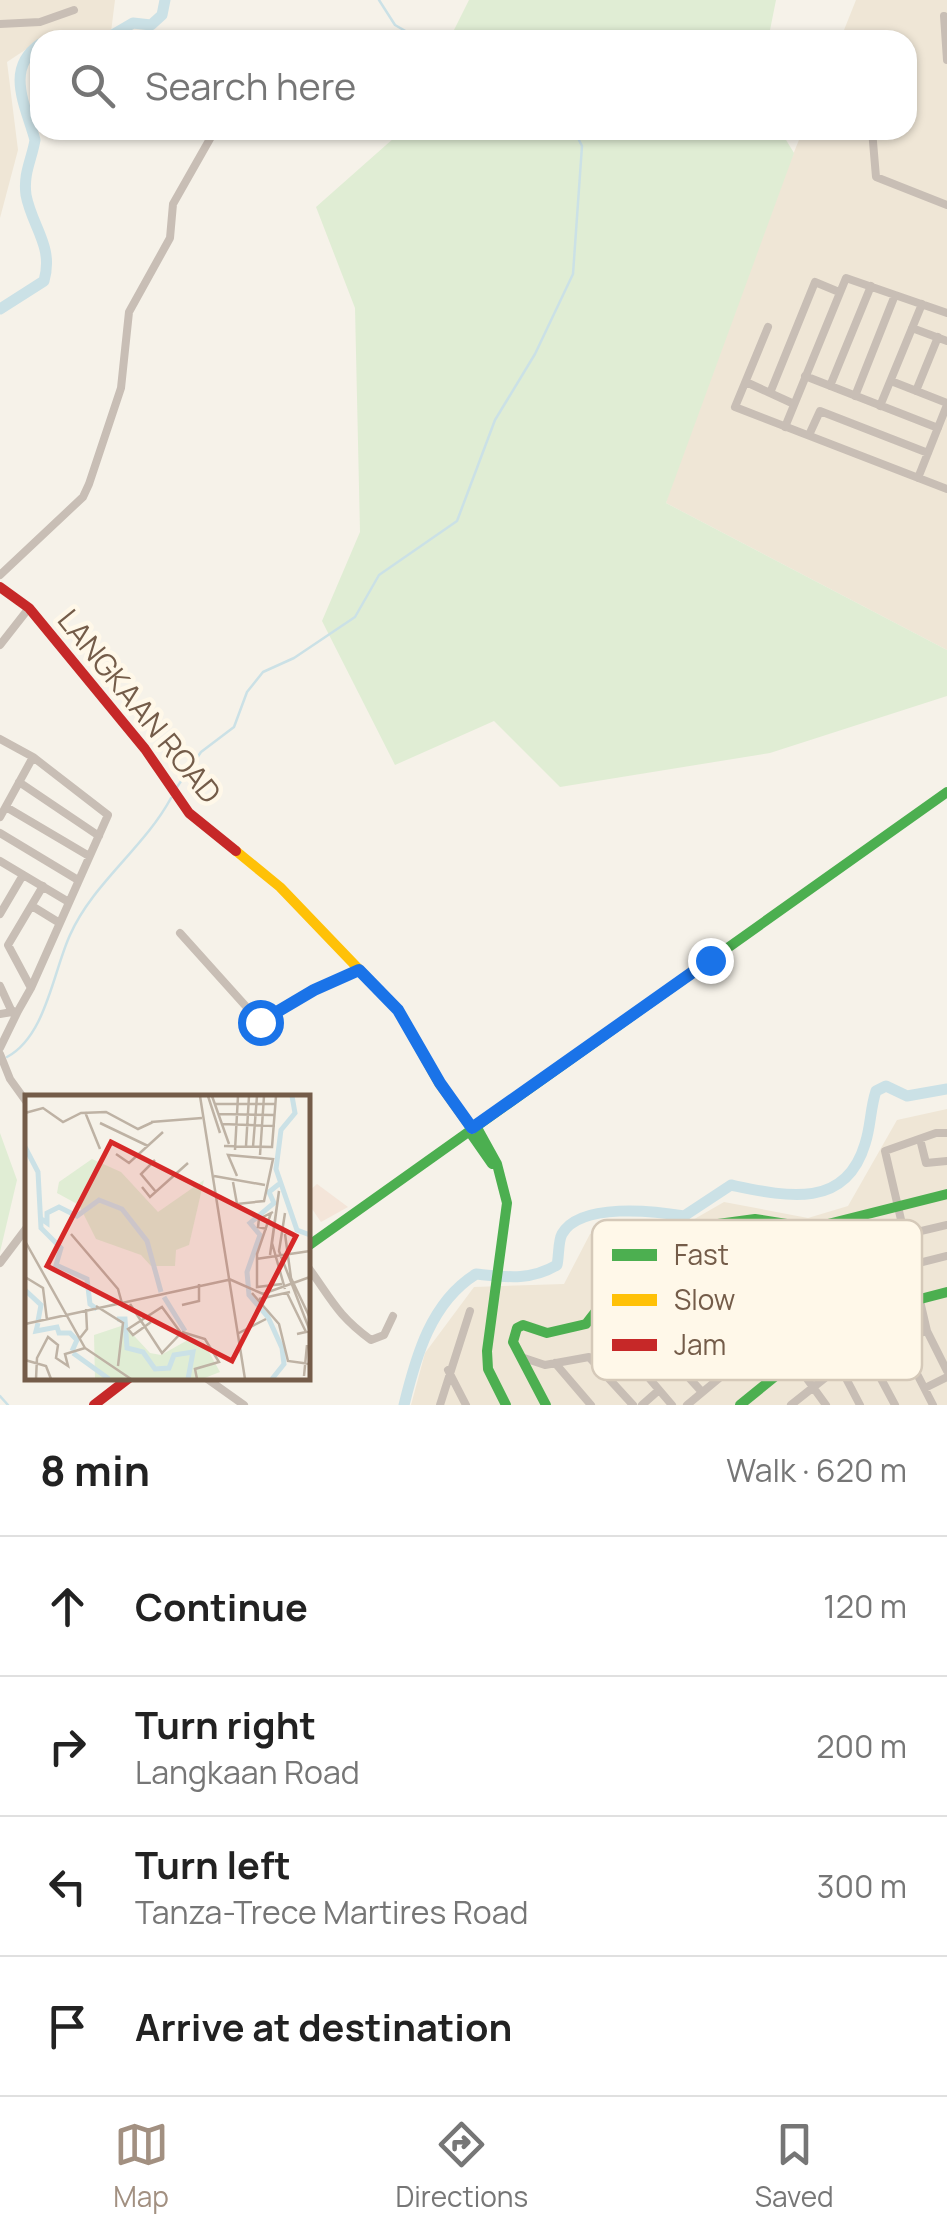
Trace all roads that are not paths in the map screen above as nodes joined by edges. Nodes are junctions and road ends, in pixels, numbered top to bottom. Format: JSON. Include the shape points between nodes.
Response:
{"nodes":[{"id":1,"x":74,"y":10,"type":"dead end"},
{"id":2,"x":944,"y":16,"type":"dead end"},
{"id":3,"x":0,"y":24,"type":"edge"},
{"id":4,"x":947,"y":60,"type":"edge"},
{"id":5,"x":209,"y":140,"type":"edge"},
{"id":6,"x":873,"y":140,"type":"edge"},
{"id":7,"x":947,"y":205,"type":"edge"},
{"id":8,"x":871,"y":286,"type":"junction"},
{"id":9,"x":839,"y":292,"type":"junction"},
{"id":10,"x":896,"y":295,"type":"junction"},
{"id":11,"x":922,"y":304,"type":"junction"},
{"id":12,"x":947,"y":314,"type":"edge"},
{"id":13,"x":768,"y":327,"type":"dead end"},
{"id":14,"x":912,"y":328,"type":"junction"},
{"id":15,"x":942,"y":339,"type":"edge"},
{"id":16,"x":805,"y":376,"type":"junction"},
{"id":17,"x":890,"y":381,"type":"junction"},
{"id":18,"x":746,"y":382,"type":"junction"},
{"id":19,"x":830,"y":386,"type":"junction"},
{"id":20,"x":916,"y":391,"type":"junction"},
{"id":21,"x":770,"y":393,"type":"junction"},
{"id":22,"x":855,"y":396,"type":"junction"},
{"id":23,"x":794,"y":404,"type":"junction"},
{"id":24,"x":947,"y":404,"type":"edge"},
{"id":25,"x":880,"y":406,"type":"junction"},
{"id":26,"x":785,"y":426,"type":"junction"},
{"id":27,"x":938,"y":428,"type":"junction"},
{"id":28,"x":809,"y":436,"type":"junction"},
{"id":29,"x":928,"y":454,"type":"junction"},
{"id":30,"x":918,"y":478,"type":"junction"},
{"id":31,"x":946,"y":486,"type":"edge"},
{"id":32,"x":0,"y":575,"type":"edge"},
{"id":33,"x":0,"y":587,"type":"edge"},
{"id":34,"x":29,"y":608,"type":"junction"},
{"id":35,"x":0,"y":644,"type":"edge"},
{"id":36,"x":0,"y":738,"type":"edge"},
{"id":37,"x":33,"y":758,"type":"junction"},
{"id":38,"x":19,"y":782,"type":"junction"},
{"id":39,"x":947,"y":792,"type":"edge"},
{"id":40,"x":6,"y":807,"type":"junction"},
{"id":41,"x":0,"y":816,"type":"edge"},
{"id":42,"x":0,"y":832,"type":"edge"},
{"id":43,"x":98,"y":836,"type":"junction"},
{"id":44,"x":89,"y":856,"type":"junction"},
{"id":45,"x":1,"y":863,"type":"edge"},
{"id":46,"x":22,"y":875,"type":"junction"},
{"id":47,"x":78,"y":880,"type":"junction"},
{"id":48,"x":43,"y":886,"type":"junction"},
{"id":49,"x":67,"y":901,"type":"junction"},
{"id":50,"x":32,"y":906,"type":"junction"},
{"id":51,"x":0,"y":914,"type":"edge"},
{"id":52,"x":58,"y":922,"type":"junction"},
{"id":53,"x":180,"y":934,"type":"dead end"},
{"id":54,"x":359,"y":970,"type":"junction"},
{"id":55,"x":0,"y":986,"type":"edge"},
{"id":56,"x":31,"y":988,"type":"junction"},
{"id":57,"x":15,"y":1011,"type":"junction"},
{"id":58,"x":0,"y":1014,"type":"edge"},
{"id":59,"x":0,"y":1051,"type":"edge"},
{"id":60,"x":25,"y":1100,"type":"edge"},
{"id":61,"x":472,"y":1128,"type":"junction"},
{"id":62,"x":947,"y":1133,"type":"edge"},
{"id":63,"x":920,"y":1139,"type":"junction"},
{"id":64,"x":947,"y":1162,"type":"edge"},
{"id":65,"x":947,"y":1194,"type":"edge"},
{"id":66,"x":896,"y":1205,"type":"junction"},
{"id":67,"x":755,"y":1219,"type":"joint"},
{"id":68,"x":748,"y":1220,"type":"edge"},
{"id":69,"x":761,"y":1220,"type":"edge"},
{"id":70,"x":841,"y":1220,"type":"edge"},
{"id":71,"x":900,"y":1220,"type":"edge"},
{"id":72,"x":947,"y":1226,"type":"edge"},
{"id":73,"x":25,"y":1230,"type":"edge"},
{"id":74,"x":922,"y":1232,"type":"edge"},
{"id":75,"x":310,"y":1245,"type":"edge"},
{"id":76,"x":947,"y":1256,"type":"edge"},
{"id":77,"x":922,"y":1262,"type":"edge"},
{"id":78,"x":0,"y":1263,"type":"edge"},
{"id":79,"x":310,"y":1269,"type":"edge"},
{"id":80,"x":947,"y":1292,"type":"edge"},
{"id":81,"x":922,"y":1297,"type":"edge"},
{"id":82,"x":922,"y":1310,"type":"edge"},
{"id":83,"x":470,"y":1311,"type":"dead end"},
{"id":84,"x":393,"y":1316,"type":"dead end"},
{"id":85,"x":592,"y":1319,"type":"edge"},
{"id":86,"x":927,"y":1331,"type":"junction"},
{"id":87,"x":922,"y":1332,"type":"edge"},
{"id":88,"x":520,"y":1356,"type":"junction"},
{"id":89,"x":592,"y":1360,"type":"edge"},
{"id":90,"x":555,"y":1363,"type":"junction"},
{"id":91,"x":448,"y":1370,"type":"junction"},
{"id":92,"x":947,"y":1374,"type":"edge"},
{"id":93,"x":126,"y":1380,"type":"edge"},
{"id":94,"x":209,"y":1380,"type":"edge"},
{"id":95,"x":610,"y":1380,"type":"edge"},
{"id":96,"x":650,"y":1380,"type":"edge"},
{"id":97,"x":691,"y":1380,"type":"edge"},
{"id":98,"x":716,"y":1380,"type":"edge"},
{"id":99,"x":768,"y":1380,"type":"edge"},
{"id":100,"x":811,"y":1380,"type":"edge"},
{"id":101,"x":821,"y":1380,"type":"edge"},
{"id":102,"x":846,"y":1380,"type":"edge"},
{"id":103,"x":882,"y":1380,"type":"edge"},
{"id":104,"x":921,"y":1380,"type":"edge"},
{"id":105,"x":815,"y":1385,"type":"junction"},
{"id":106,"x":925,"y":1388,"type":"junction"},
{"id":107,"x":659,"y":1390,"type":"junction"},
{"id":108,"x":702,"y":1392,"type":"junction"},
{"id":109,"x":94,"y":1405,"type":"edge"},
{"id":110,"x":244,"y":1405,"type":"edge"},
{"id":111,"x":440,"y":1405,"type":"edge"},
{"id":112,"x":466,"y":1405,"type":"edge"},
{"id":113,"x":506,"y":1405,"type":"edge"},
{"id":114,"x":546,"y":1405,"type":"edge"},
{"id":115,"x":591,"y":1405,"type":"edge"},
{"id":116,"x":632,"y":1405,"type":"edge"},
{"id":117,"x":642,"y":1405,"type":"edge"},
{"id":118,"x":672,"y":1405,"type":"edge"},
{"id":119,"x":686,"y":1405,"type":"edge"},
{"id":120,"x":740,"y":1405,"type":"edge"},
{"id":121,"x":792,"y":1405,"type":"edge"},
{"id":122,"x":826,"y":1405,"type":"edge"},
{"id":123,"x":860,"y":1405,"type":"edge"},
{"id":124,"x":896,"y":1405,"type":"edge"},
{"id":125,"x":933,"y":1405,"type":"edge"}],
"edges":[{"from":1,"to":3,"type":"street","via":[[40,22]]},
{"from":2,"to":4,"type":"street"},
{"from":5,"to":32,"type":"street","via":[[172,204],[170,238],[128,312],[121,388],[89,484]]},
{"from":6,"to":7,"type":"street","via":[[876,177]]},
{"from":8,"to":9,"type":"street","via":[[846,278]]},
{"from":8,"to":10,"type":"street"},
{"from":8,"to":19,"type":"street"},
{"from":9,"to":16,"type":"street"},
{"from":9,"to":21,"type":"street","via":[[816,282]]},
{"from":10,"to":11,"type":"street"},
{"from":10,"to":22,"type":"street"},
{"from":11,"to":12,"type":"street"},
{"from":11,"to":14,"type":"street"},
{"from":13,"to":18,"type":"street"},
{"from":14,"to":15,"type":"street"},
{"from":14,"to":17,"type":"street"},
{"from":15,"to":20,"type":"street"},
{"from":16,"to":19,"type":"street"},
{"from":16,"to":23,"type":"street"},
{"from":17,"to":20,"type":"street"},
{"from":17,"to":25,"type":"street"},
{"from":18,"to":21,"type":"street"},
{"from":18,"to":26,"type":"street","via":[[736,407]]},
{"from":19,"to":22,"type":"street"},
{"from":20,"to":24,"type":"street"},
{"from":21,"to":23,"type":"street"},
{"from":22,"to":25,"type":"street"},
{"from":23,"to":26,"type":"street"},
{"from":24,"to":27,"type":"street"},
{"from":25,"to":27,"type":"street"},
{"from":26,"to":28,"type":"street"},
{"from":27,"to":29,"type":"street"},
{"from":28,"to":29,"type":"street","via":[[820,410]]},
{"from":28,"to":30,"type":"street"},
{"from":29,"to":30,"type":"street"},
{"from":30,"to":31,"type":"street"},
{"from":33,"to":34,"type":"street","name":"LANGKAAN ROAD"},
{"from":34,"to":35,"type":"street"},
{"from":34,"to":54,"type":"street","name":"LANGKAAN ROAD","via":[[190,812],[280,887]]},
{"from":36,"to":37,"type":"street"},
{"from":37,"to":38,"type":"street"},
{"from":37,"to":43,"type":"street","via":[[108,816]]},
{"from":38,"to":40,"type":"street"},
{"from":38,"to":43,"type":"street"},
{"from":39,"to":61,"type":"street"},
{"from":40,"to":41,"type":"street"},
{"from":40,"to":44,"type":"street"},
{"from":42,"to":47,"type":"street"},
{"from":43,"to":44,"type":"street"},
{"from":44,"to":47,"type":"street"},
{"from":45,"to":46,"type":"street"},
{"from":46,"to":48,"type":"street"},
{"from":46,"to":51,"type":"street"},
{"from":47,"to":49,"type":"street"},
{"from":48,"to":49,"type":"street"},
{"from":48,"to":50,"type":"street"},
{"from":49,"to":52,"type":"street"},
{"from":50,"to":52,"type":"street"},
{"from":50,"to":56,"type":"street","via":[[8,945]]},
{"from":52,"to":56,"type":"street"},
{"from":53,"to":54,"type":"street","via":[[260,1022]]},
{"from":54,"to":61,"type":"street","name":"LANGKAAN ROAD","via":[[398,1010]]},
{"from":55,"to":57,"type":"street"},
{"from":56,"to":57,"type":"street"},
{"from":57,"to":58,"type":"street"},
{"from":57,"to":59,"type":"street"},
{"from":59,"to":60,"type":"street"},
{"from":61,"to":75,"type":"street"},
{"from":61,"to":113,"type":"street","name":"LANGKAAN ROAD","via":[[499,1172],[507,1202],[488,1368]]},
{"from":62,"to":63,"type":"street"},
{"from":63,"to":64,"type":"street","via":[[926,1163]]},
{"from":63,"to":66,"type":"street","via":[[885,1151]]},
{"from":65,"to":66,"type":"street"},
{"from":66,"to":70,"type":"street"},
{"from":66,"to":71,"type":"street"},
{"from":67,"to":68,"type":"street"},
{"from":67,"to":69,"type":"street"},
{"from":72,"to":74,"type":"street"},
{"from":73,"to":78,"type":"street"},
{"from":76,"to":77,"type":"street"},
{"from":79,"to":84,"type":"street","via":[[341,1319],[371,1340],[384,1335]]},
{"from":80,"to":81,"type":"street"},
{"from":82,"to":86,"type":"street"},
{"from":83,"to":91,"type":"street"},
{"from":85,"to":88,"type":"street","via":[[547,1333],[520,1325],[513,1342]]},
{"from":86,"to":87,"type":"street"},
{"from":86,"to":92,"type":"street"},
{"from":88,"to":90,"type":"street"},
{"from":88,"to":114,"type":"street"},
{"from":89,"to":90,"type":"street"},
{"from":90,"to":115,"type":"street"},
{"from":91,"to":111,"type":"street"},
{"from":91,"to":112,"type":"street"},
{"from":92,"to":106,"type":"street"},
{"from":93,"to":109,"type":"street"},
{"from":94,"to":110,"type":"street"},
{"from":95,"to":116,"type":"street"},
{"from":96,"to":107,"type":"street"},
{"from":97,"to":108,"type":"street"},
{"from":98,"to":108,"type":"street"},
{"from":99,"to":120,"type":"street"},
{"from":100,"to":105,"type":"street"},
{"from":101,"to":105,"type":"street"},
{"from":102,"to":123,"type":"street"},
{"from":103,"to":124,"type":"street"},
{"from":104,"to":106,"type":"street"},
{"from":105,"to":121,"type":"street"},
{"from":105,"to":122,"type":"street"},
{"from":106,"to":125,"type":"street"},
{"from":107,"to":117,"type":"street"},
{"from":107,"to":118,"type":"street"},
{"from":108,"to":119,"type":"street"}]}
